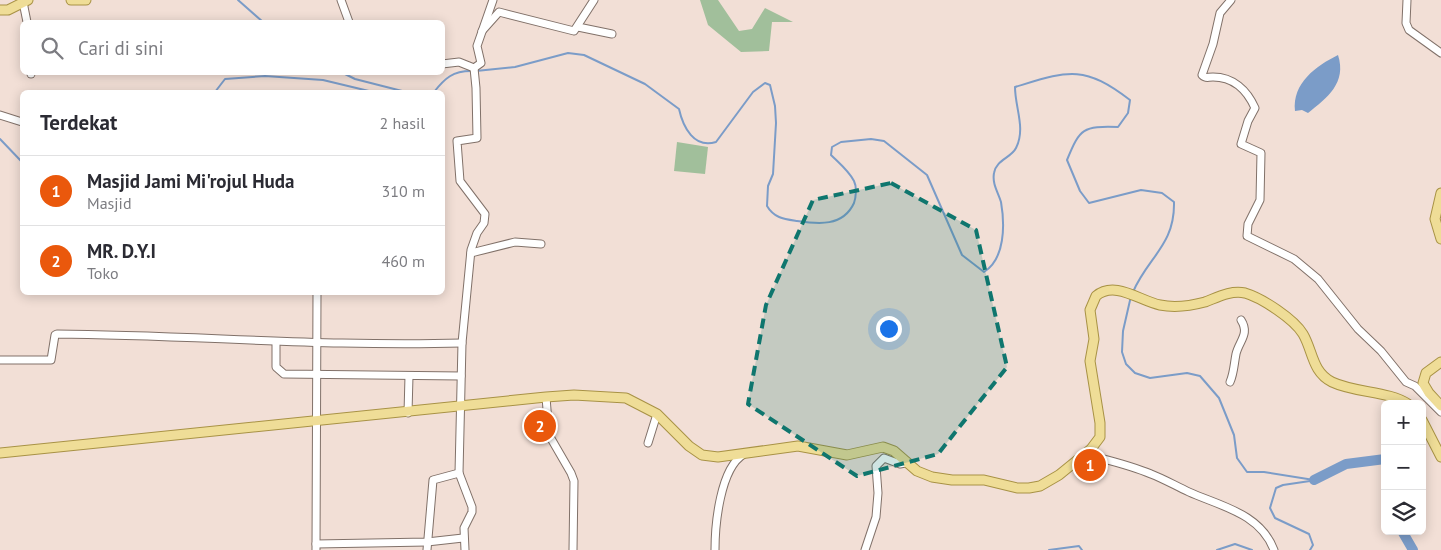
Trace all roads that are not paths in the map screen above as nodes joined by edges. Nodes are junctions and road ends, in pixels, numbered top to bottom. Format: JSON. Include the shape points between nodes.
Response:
{"nodes":[{"id":1,"x":71,"y":0,"type":"edge"},
{"id":2,"x":86,"y":0,"type":"edge"},
{"id":3,"x":341,"y":0,"type":"edge"},
{"id":4,"x":493,"y":0,"type":"edge"},
{"id":5,"x":594,"y":0,"type":"edge"},
{"id":6,"x":1231,"y":0,"type":"edge"},
{"id":7,"x":1407,"y":0,"type":"edge"},
{"id":8,"x":25,"y":1,"type":"edge"},
{"id":9,"x":0,"y":10,"type":"edge"},
{"id":10,"x":28,"y":20,"type":"edge"},
{"id":11,"x":348,"y":20,"type":"edge"},
{"id":12,"x":578,"y":27,"type":"junction"},
{"id":13,"x":482,"y":31,"type":"junction"},
{"id":14,"x":612,"y":34,"type":"dead end"},
{"id":15,"x":1441,"y":53,"type":"edge"},
{"id":16,"x":445,"y":64,"type":"edge"},
{"id":17,"x":474,"y":69,"type":"junction"},
{"id":18,"x":0,"y":116,"type":"edge"},
{"id":19,"x":20,"y":121,"type":"edge"},
{"id":20,"x":1441,"y":193,"type":"edge"},
{"id":21,"x":1441,"y":239,"type":"edge"},
{"id":22,"x":541,"y":244,"type":"dead end"},
{"id":23,"x":471,"y":253,"type":"junction"},
{"id":24,"x":317,"y":295,"type":"edge"},
{"id":25,"x":1241,"y":320,"type":"dead end"},
{"id":26,"x":276,"y":342,"type":"junction"},
{"id":27,"x":317,"y":343,"type":"junction"},
{"id":28,"x":462,"y":343,"type":"junction"},
{"id":29,"x":0,"y":360,"type":"edge"},
{"id":30,"x":1441,"y":362,"type":"edge"},
{"id":31,"x":317,"y":374,"type":"junction"},
{"id":32,"x":409,"y":376,"type":"junction"},
{"id":33,"x":461,"y":376,"type":"junction"},
{"id":34,"x":1230,"y":382,"type":"dead end"},
{"id":35,"x":546,"y":397,"type":"junction"},
{"id":36,"x":1399,"y":400,"type":"edge"},
{"id":37,"x":461,"y":406,"type":"junction"},
{"id":38,"x":1441,"y":406,"type":"edge"},
{"id":39,"x":408,"y":412,"type":"junction"},
{"id":40,"x":1441,"y":412,"type":"edge"},
{"id":41,"x":657,"y":414,"type":"junction"},
{"id":42,"x":317,"y":421,"type":"junction"},
{"id":43,"x":1426,"y":428,"type":"edge"},
{"id":44,"x":648,"y":443,"type":"dead end"},
{"id":45,"x":0,"y":453,"type":"edge"},
{"id":46,"x":746,"y":453,"type":"junction"},
{"id":47,"x":1085,"y":454,"type":"junction"},
{"id":48,"x":1441,"y":457,"type":"edge"},
{"id":49,"x":905,"y":463,"type":"junction"},
{"id":50,"x":459,"y":473,"type":"junction"},
{"id":51,"x":463,"y":538,"type":"junction"},
{"id":52,"x":427,"y":546,"type":"edge"},
{"id":53,"x":316,"y":547,"type":"edge"},
{"id":54,"x":465,"y":550,"type":"edge"},
{"id":55,"x":573,"y":550,"type":"edge"},
{"id":56,"x":716,"y":550,"type":"edge"},
{"id":57,"x":865,"y":550,"type":"edge"},
{"id":58,"x":1274,"y":550,"type":"edge"}],
"edges":[{"from":1,"to":2,"type":"main road"},
{"from":3,"to":11,"type":"street"},
{"from":4,"to":13,"type":"street"},
{"from":5,"to":12,"type":"street"},
{"from":6,"to":40,"type":"street","via":[[1220,13],[1202,75],[1231,80],[1256,108],[1241,144],[1260,151],[1262,168],[1260,200],[1248,224],[1247,236],[1294,259],[1318,279],[1406,382],[1415,386]]},
{"from":7,"to":15,"type":"street","via":[[1406,23],[1409,30]]},
{"from":8,"to":9,"type":"main road","via":[[8,10]]},
{"from":8,"to":10,"type":"street"},
{"from":12,"to":13,"type":"street","via":[[573,32],[498,12]]},
{"from":12,"to":14,"type":"street"},
{"from":13,"to":17,"type":"street","via":[[477,46],[481,63]]},
{"from":16,"to":17,"type":"street","via":[[459,62]]},
{"from":17,"to":23,"type":"street","via":[[477,138],[458,141],[460,181],[485,214]]},
{"from":18,"to":19,"type":"street"},
{"from":20,"to":21,"type":"main road","via":[[1435,220]]},
{"from":22,"to":23,"type":"street","via":[[515,242]]},
{"from":23,"to":28,"type":"street"},
{"from":24,"to":27,"type":"street"},
{"from":25,"to":34,"type":"street","via":[[1243,340],[1236,353]]},
{"from":26,"to":27,"type":"street"},
{"from":26,"to":29,"type":"street","via":[[167,335],[57,334],[51,360]]},
{"from":26,"to":31,"type":"street","via":[[277,371]]},
{"from":27,"to":28,"type":"street"},
{"from":27,"to":31,"type":"street"},
{"from":28,"to":33,"type":"street"},
{"from":30,"to":38,"type":"main road","via":[[1426,373],[1423,383]]},
{"from":31,"to":32,"type":"street"},
{"from":31,"to":42,"type":"street"},
{"from":32,"to":33,"type":"street"},
{"from":32,"to":39,"type":"street"},
{"from":33,"to":37,"type":"street"},
{"from":35,"to":37,"type":"main road"},
{"from":35,"to":41,"type":"main road","via":[[626,398]]},
{"from":35,"to":55,"type":"street","via":[[548,435],[574,481]]},
{"from":36,"to":47,"type":"main road","via":[[1330,381],[1315,365],[1306,340],[1296,325],[1254,296],[1231,293],[1178,307],[1110,290],[1099,293],[1091,304],[1094,339],[1090,367],[1101,430],[1097,443]]},
{"from":37,"to":39,"type":"main road"},
{"from":37,"to":50,"type":"street"},
{"from":39,"to":42,"type":"main road"},
{"from":41,"to":44,"type":"street"},
{"from":41,"to":46,"type":"main road","via":[[699,454],[718,457]]},
{"from":42,"to":45,"type":"main road"},
{"from":42,"to":53,"type":"street"},
{"from":43,"to":48,"type":"main road"},
{"from":46,"to":49,"type":"main road","via":[[798,446],[847,455],[884,448],[894,451]]},
{"from":46,"to":56,"type":"street","via":[[734,461],[722,496],[716,519]]},
{"from":47,"to":49,"type":"main road","via":[[1059,475],[1040,486],[1029,488],[984,480],[932,477]]},
{"from":47,"to":58,"type":"street","via":[[1147,472],[1236,510],[1254,522]]},
{"from":49,"to":57,"type":"street","via":[[884,458],[876,466],[876,517]]},
{"from":50,"to":51,"type":"street","via":[[472,507]]},
{"from":50,"to":52,"type":"street","via":[[433,480]]},
{"from":51,"to":52,"type":"street"},
{"from":51,"to":54,"type":"street"},
{"from":52,"to":53,"type":"street"}]}
